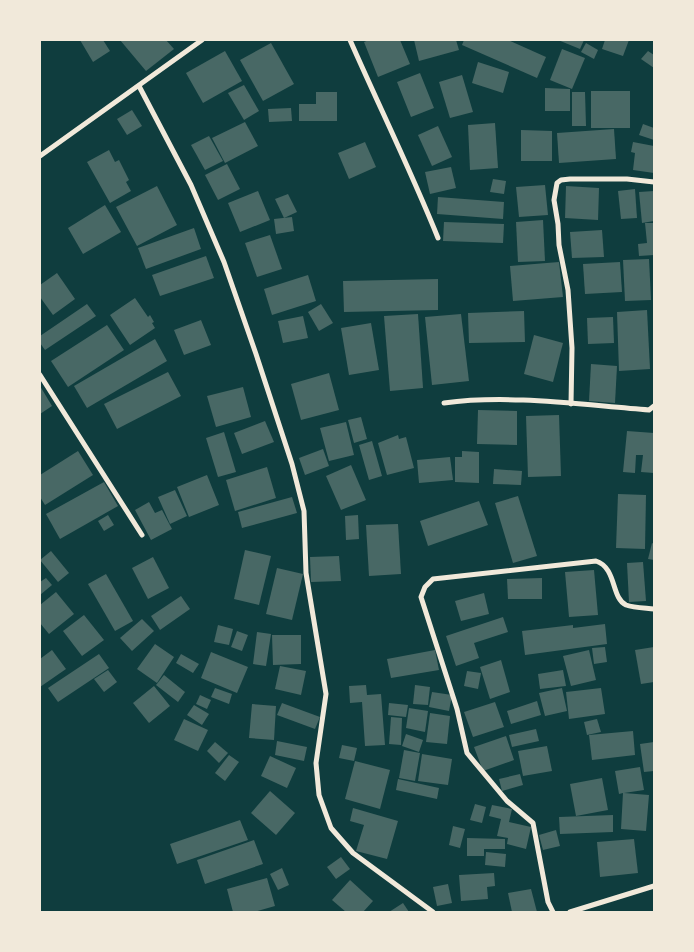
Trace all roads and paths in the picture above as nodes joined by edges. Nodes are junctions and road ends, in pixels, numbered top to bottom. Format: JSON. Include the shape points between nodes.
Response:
{"nodes":[{"id":1,"x":202,"y":40,"type":"edge"},
{"id":2,"x":350,"y":40,"type":"edge"},
{"id":3,"x":139,"y":86,"type":"junction"},
{"id":4,"x":40,"y":156,"type":"edge"},
{"id":5,"x":654,"y":182,"type":"edge"},
{"id":6,"x":438,"y":238,"type":"dead end"},
{"id":7,"x":40,"y":375,"type":"edge"},
{"id":8,"x":444,"y":403,"type":"dead end"},
{"id":9,"x":572,"y":404,"type":"junction"},
{"id":10,"x":654,"y":406,"type":"edge"},
{"id":11,"x":142,"y":535,"type":"dead end"},
{"id":12,"x":654,"y":609,"type":"edge"},
{"id":13,"x":654,"y":886,"type":"edge"},
{"id":14,"x":433,"y":912,"type":"edge"},
{"id":15,"x":553,"y":912,"type":"edge"},
{"id":16,"x":570,"y":912,"type":"edge"}],
"edges":[{"from":1,"to":3,"type":"street"},
{"from":2,"to":6,"type":"street"},
{"from":3,"to":4,"type":"street"},
{"from":3,"to":14,"type":"street","via":[[191,185],[224,262],[292,464],[304,511],[306,573],[326,694],[316,763],[318,795],[331,828],[353,853]]},
{"from":5,"to":9,"type":"street","via":[[570,179],[557,184],[554,200],[568,290]]},
{"from":7,"to":11,"type":"street"},
{"from":8,"to":9,"type":"street","via":[[472,399]]},
{"from":9,"to":10,"type":"street","via":[[649,410]]},
{"from":12,"to":15,"type":"street","via":[[627,605],[620,600],[612,576],[603,563],[596,560],[433,579],[421,597],[457,709],[467,753],[507,801],[533,823],[548,902]]},
{"from":13,"to":16,"type":"street"}]}
